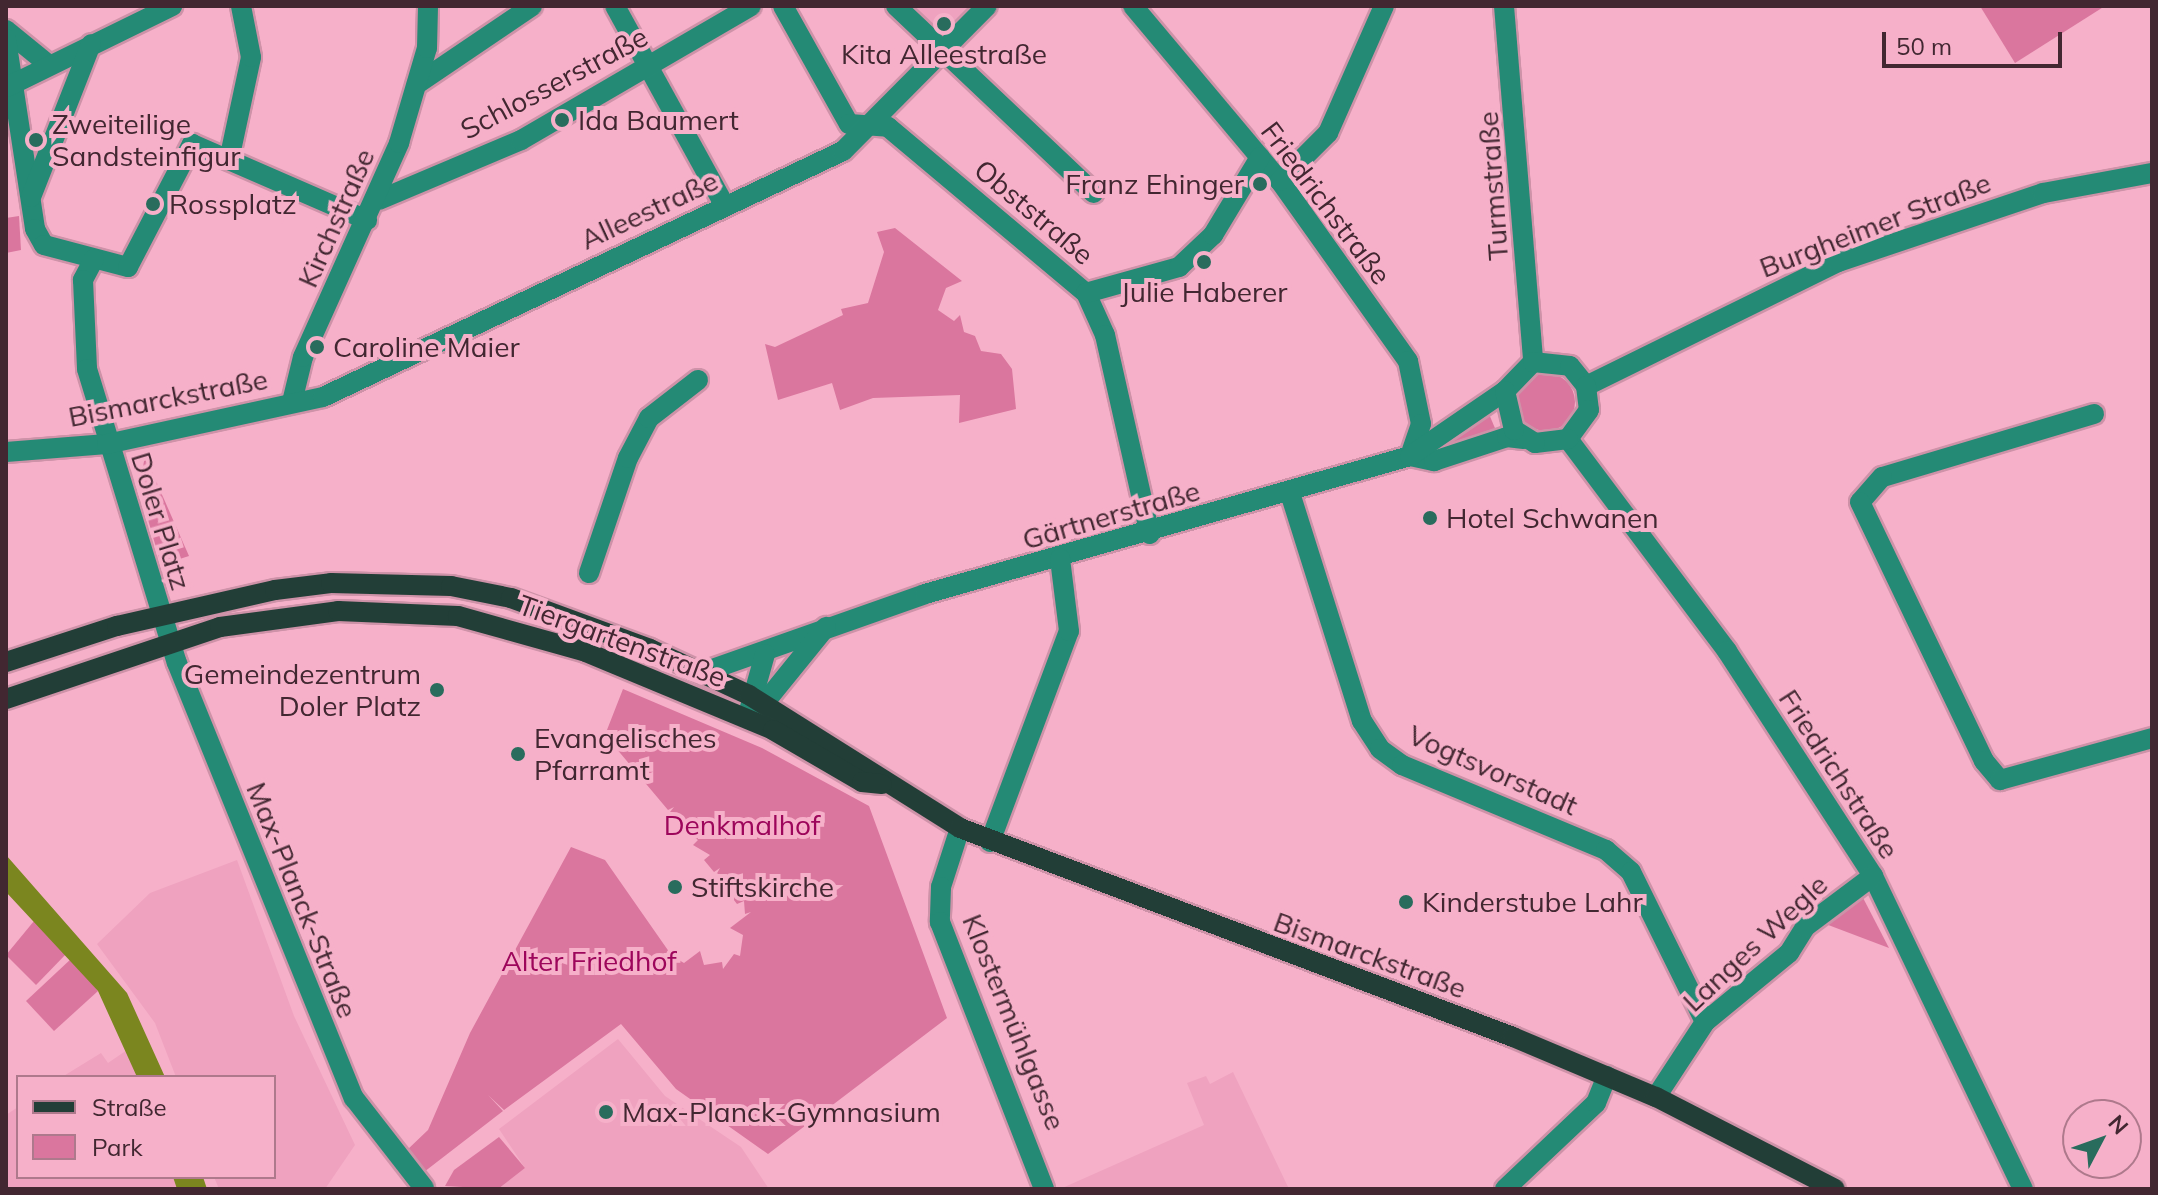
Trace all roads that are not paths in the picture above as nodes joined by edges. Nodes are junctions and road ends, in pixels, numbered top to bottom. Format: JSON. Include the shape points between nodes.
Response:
{"nodes":[{"id":1,"x":172,"y":6,"type":"edge"},
{"id":2,"x":241,"y":6,"type":"edge"},
{"id":3,"x":428,"y":6,"type":"edge"},
{"id":4,"x":532,"y":6,"type":"edge"},
{"id":5,"x":615,"y":6,"type":"edge"},
{"id":6,"x":751,"y":6,"type":"edge"},
{"id":7,"x":783,"y":6,"type":"edge"},
{"id":8,"x":896,"y":6,"type":"edge"},
{"id":9,"x":987,"y":6,"type":"edge"},
{"id":10,"x":1133,"y":6,"type":"edge"},
{"id":11,"x":1384,"y":6,"type":"edge"},
{"id":12,"x":1504,"y":6,"type":"edge"},
{"id":13,"x":6,"y":30,"type":"edge"},
{"id":14,"x":6,"y":39,"type":"edge"},
{"id":15,"x":91,"y":44,"type":"junction"},
{"id":16,"x":942,"y":53,"type":"junction"},
{"id":17,"x":49,"y":65,"type":"junction"},
{"id":18,"x":649,"y":65,"type":"junction"},
{"id":19,"x":11,"y":85,"type":"edge"},
{"id":20,"x":414,"y":87,"type":"junction"},
{"id":21,"x":874,"y":126,"type":"junction"},
{"id":22,"x":1260,"y":157,"type":"junction"},
{"id":23,"x":229,"y":160,"type":"junction"},
{"id":24,"x":2152,"y":173,"type":"edge"},
{"id":25,"x":1280,"y":181,"type":"junction"},
{"id":26,"x":1094,"y":193,"type":"dead end"},
{"id":27,"x":31,"y":198,"type":"junction"},
{"id":28,"x":379,"y":200,"type":"junction"},
{"id":29,"x":725,"y":206,"type":"junction"},
{"id":30,"x":367,"y":220,"type":"junction"},
{"id":31,"x":94,"y":259,"type":"junction"},
{"id":32,"x":1086,"y":293,"type":"junction"},
{"id":33,"x":1533,"y":362,"type":"junction"},
{"id":34,"x":698,"y":380,"type":"dead end"},
{"id":35,"x":1586,"y":386,"type":"junction"},
{"id":36,"x":1505,"y":391,"type":"junction"},
{"id":37,"x":292,"y":402,"type":"junction"},
{"id":38,"x":2094,"y":414,"type":"dead end"},
{"id":39,"x":1524,"y":439,"type":"junction"},
{"id":40,"x":1568,"y":439,"type":"junction"},
{"id":41,"x":107,"y":444,"type":"junction"},
{"id":42,"x":6,"y":452,"type":"edge"},
{"id":43,"x":1410,"y":456,"type":"junction"},
{"id":44,"x":1290,"y":493,"type":"junction"},
{"id":45,"x":1150,"y":534,"type":"junction"},
{"id":46,"x":1060,"y":559,"type":"junction"},
{"id":47,"x":589,"y":573,"type":"dead end"},
{"id":48,"x":161,"y":615,"type":"junction"},
{"id":49,"x":826,"y":627,"type":"junction"},
{"id":50,"x":170,"y":640,"type":"junction"},
{"id":51,"x":765,"y":654,"type":"junction"},
{"id":52,"x":6,"y":662,"type":"edge"},
{"id":53,"x":704,"y":672,"type":"junction"},
{"id":54,"x":6,"y":699,"type":"edge"},
{"id":55,"x":756,"y":699,"type":"junction"},
{"id":56,"x":750,"y":721,"type":"junction"},
{"id":57,"x":2152,"y":738,"type":"edge"},
{"id":58,"x":882,"y":784,"type":"junction"},
{"id":59,"x":960,"y":828,"type":"junction"},
{"id":60,"x":990,"y":842,"type":"junction"},
{"id":61,"x":1873,"y":876,"type":"junction"},
{"id":62,"x":1705,"y":1022,"type":"junction"},
{"id":63,"x":1607,"y":1076,"type":"junction"},
{"id":64,"x":1656,"y":1097,"type":"junction"},
{"id":65,"x":2016,"y":1184,"type":"edge"},
{"id":66,"x":424,"y":1188,"type":"edge"},
{"id":67,"x":1044,"y":1189,"type":"edge"},
{"id":68,"x":1505,"y":1189,"type":"edge"},
{"id":69,"x":1835,"y":1189,"type":"edge"}],
"edges":[{"from":1,"to":15,"type":"street"},
{"from":2,"to":23,"type":"street","via":[[251,57]]},
{"from":3,"to":20,"type":"street","name":"Kirchstraße","via":[[427,48]]},
{"from":4,"to":20,"type":"street","via":[[463,47]]},
{"from":5,"to":18,"type":"street"},
{"from":6,"to":18,"type":"street","name":"Schlosserstraße"},
{"from":7,"to":21,"type":"street","name":"Obststraße","via":[[836,109],[849,124]]},
{"from":8,"to":16,"type":"street"},
{"from":9,"to":16,"type":"street","name":"Alleestraße"},
{"from":10,"to":22,"type":"street","name":"Friedrichstraße"},
{"from":11,"to":25,"type":"street","via":[[1328,133]]},
{"from":12,"to":33,"type":"street","name":"Turmstraße"},
{"from":13,"to":17,"type":"street"},
{"from":14,"to":19,"type":"street"},
{"from":15,"to":17,"type":"street"},
{"from":15,"to":27,"type":"street"},
{"from":16,"to":21,"type":"street","name":"Alleestraße"},
{"from":16,"to":26,"type":"street"},
{"from":17,"to":19,"type":"street"},
{"from":18,"to":28,"type":"street","name":"Schlosserstraße","via":[[521,140]]},
{"from":18,"to":29,"type":"street"},
{"from":19,"to":27,"type":"street"},
{"from":20,"to":28,"type":"street","name":"Kirchstraße"},
{"from":21,"to":29,"type":"street","name":"Alleestraße","via":[[843,151]]},
{"from":21,"to":32,"type":"street","name":"Obststraße","via":[[888,127]]},
{"from":22,"to":25,"type":"street","name":"Friedrichstraße"},
{"from":22,"to":32,"type":"street","via":[[1213,235],[1179,267]]},
{"from":23,"to":30,"type":"street"},
{"from":23,"to":31,"type":"street","via":[[192,144],[128,267]]},
{"from":24,"to":35,"type":"street","name":"Burgheimer Straße","via":[[2043,193],[1838,262]]},
{"from":25,"to":43,"type":"street","name":"Friedrichstraße","via":[[1408,361],[1421,424]]},
{"from":27,"to":31,"type":"street","via":[[38,240]]},
{"from":28,"to":30,"type":"street","name":"Kirchstraße"},
{"from":29,"to":37,"type":"street","name":"Alleestraße","via":[[323,397]]},
{"from":30,"to":37,"type":"street","name":"Kirchstraße","via":[[303,357]]},
{"from":31,"to":41,"type":"street","via":[[83,280],[87,369]]},
{"from":32,"to":45,"type":"street","name":"Obststraße","via":[[1105,335]]},
{"from":33,"to":35,"type":"street","via":[[1558,361]]},
{"from":33,"to":36,"type":"street"},
{"from":34,"to":47,"type":"street","via":[[649,418],[628,458]]},
{"from":35,"to":40,"type":"street","via":[[1589,410]]},
{"from":36,"to":39,"type":"street","via":[[1507,418]]},
{"from":36,"to":43,"type":"street","name":"Gärtnerstraße"},
{"from":37,"to":41,"type":"street","name":"Bismarckstraße"},
{"from":38,"to":57,"type":"street","via":[[1882,477],[1860,502],[1984,761],[2000,780]]},
{"from":39,"to":40,"type":"street","via":[[1546,445]]},
{"from":39,"to":43,"type":"street","name":"Gärtnerstraße","via":[[1507,437],[1434,461]]},
{"from":40,"to":61,"type":"street","name":"Friedrichstraße","via":[[1727,651]]},
{"from":41,"to":42,"type":"street","name":"Bismarckstraße"},
{"from":41,"to":48,"type":"street","name":"Doler Platz"},
{"from":43,"to":44,"type":"street","name":"Gärtnerstraße"},
{"from":44,"to":45,"type":"street","name":"Gärtnerstraße"},
{"from":44,"to":62,"type":"street","name":"Vogtsvorstadt","via":[[1362,721],[1380,749],[1402,765],[1606,850],[1631,872]]},
{"from":45,"to":46,"type":"street","name":"Gärtnerstraße"},
{"from":46,"to":49,"type":"street","name":"Gärtnerstraße"},
{"from":46,"to":60,"type":"street","via":[[1070,595],[1069,631]]},
{"from":48,"to":50,"type":"street","name":"Max-Planck-Straße"},
{"from":48,"to":52,"type":"main road","name":"Tiergartenstraße"},
{"from":48,"to":53,"type":"main road","name":"Tiergartenstraße","via":[[331,583],[451,586],[561,612]]},
{"from":49,"to":51,"type":"street","name":"Gärtnerstraße"},
{"from":49,"to":55,"type":"street"},
{"from":50,"to":54,"type":"main road","name":"Tiergartenstraße"},
{"from":50,"to":56,"type":"main road","name":"Tiergartenstraße","via":[[338,611],[458,616],[533,632]]},
{"from":50,"to":66,"type":"street","name":"Max-Planck-Straße","via":[[354,1098]]},
{"from":51,"to":53,"type":"street","name":"Gärtnerstraße"},
{"from":51,"to":55,"type":"street"},
{"from":53,"to":55,"type":"main road","name":"Tiergartenstraße"},
{"from":55,"to":56,"type":"street"},
{"from":55,"to":58,"type":"main road","name":"Bismarckstraße"},
{"from":56,"to":58,"type":"main road","name":"Bismarckstraße","via":[[862,782]]},
{"from":58,"to":59,"type":"main road","name":"Bismarckstraße"},
{"from":59,"to":60,"type":"main road","name":"Bismarckstraße"},
{"from":59,"to":67,"type":"street","name":"Klostermühlgasse","via":[[941,887],[940,922]]},
{"from":60,"to":63,"type":"main road","name":"Bismarckstraße"},
{"from":61,"to":62,"type":"street","name":"Langes Wegle","via":[[1805,927],[1789,953]]},
{"from":61,"to":65,"type":"street","name":"Friedrichstraße"},
{"from":62,"to":64,"type":"street","name":"Langes Wegle"},
{"from":63,"to":64,"type":"main road","name":"Bismarckstraße"},
{"from":63,"to":68,"type":"street","via":[[1596,1103]]},
{"from":64,"to":69,"type":"main road","name":"Bismarckstraße"}]}
